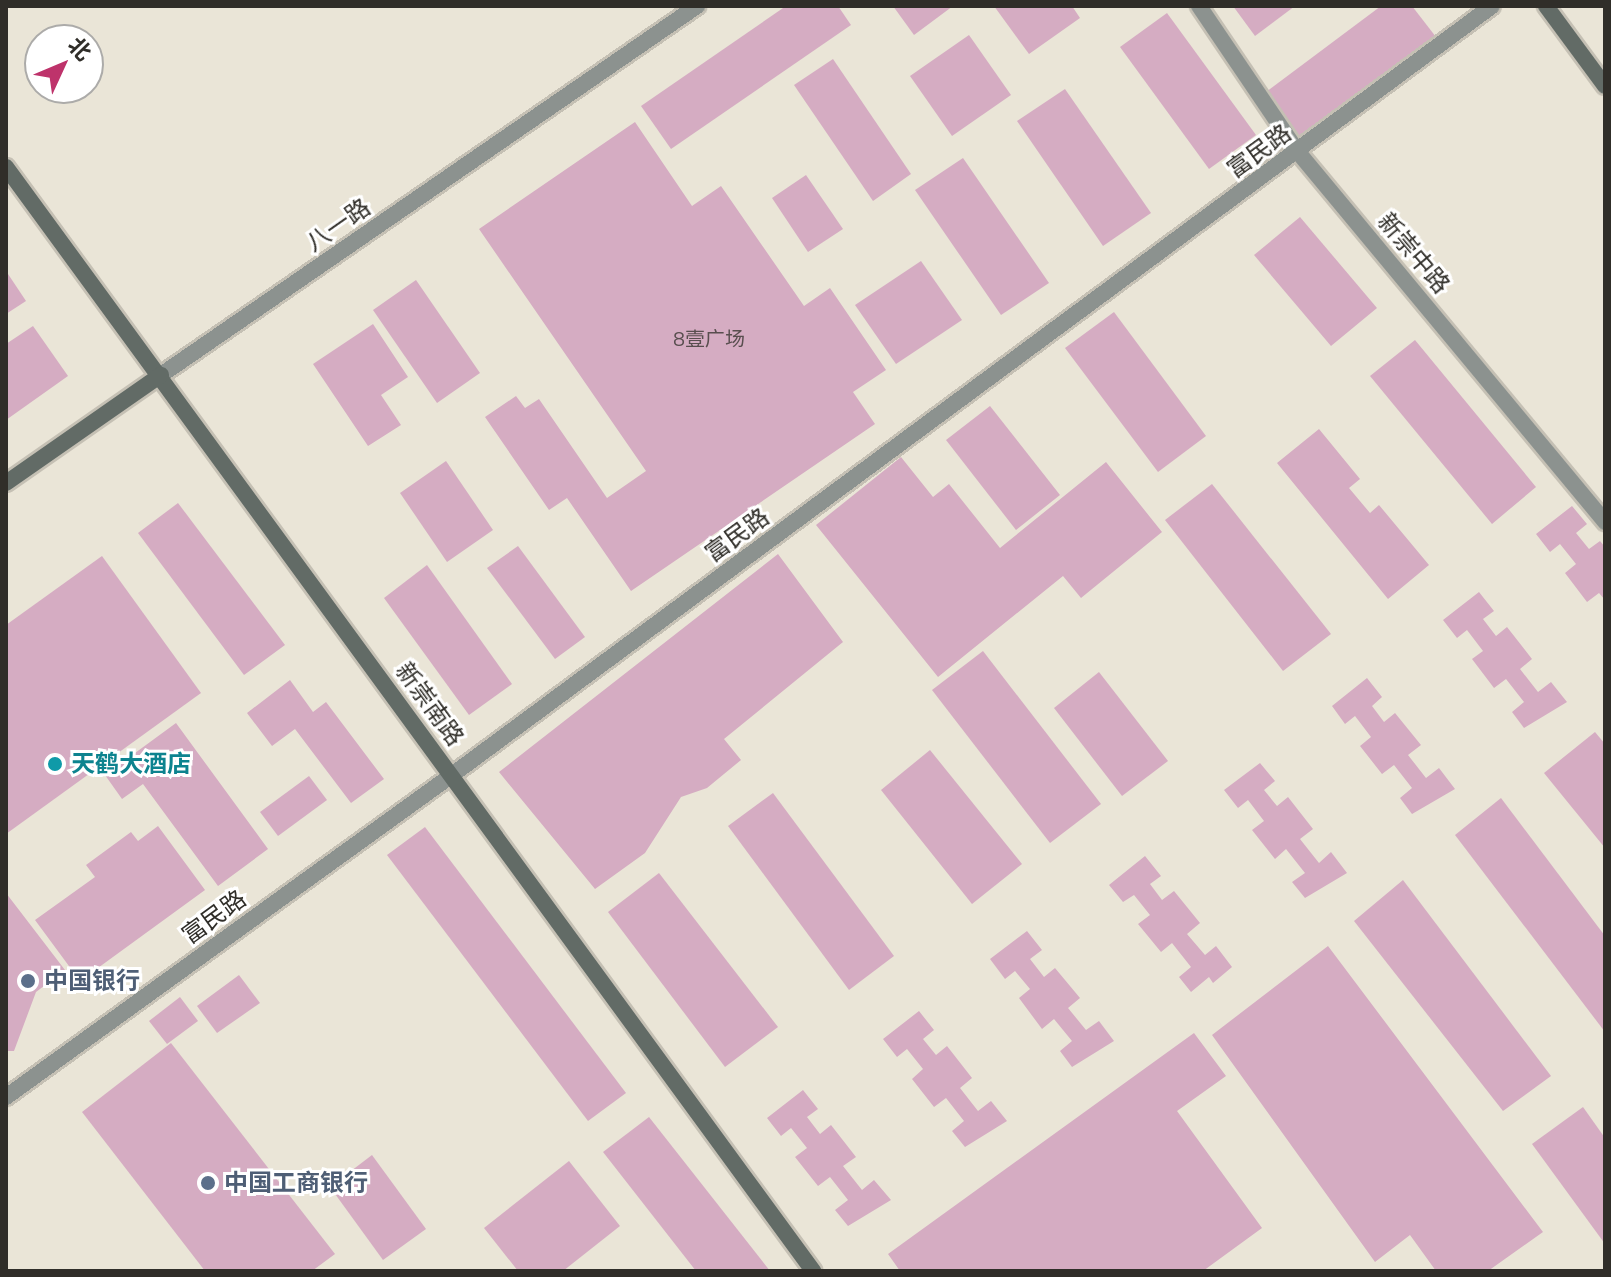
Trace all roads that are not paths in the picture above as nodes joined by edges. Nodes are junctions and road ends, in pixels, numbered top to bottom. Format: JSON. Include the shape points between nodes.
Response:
{"nodes":[{"id":1,"x":697,"y":6,"type":"edge"},
{"id":2,"x":1199,"y":6,"type":"edge"},
{"id":3,"x":1492,"y":6,"type":"edge"},
{"id":4,"x":1546,"y":6,"type":"edge"},
{"id":5,"x":1605,"y":86,"type":"edge"},
{"id":6,"x":1298,"y":152,"type":"junction"},
{"id":7,"x":6,"y":167,"type":"edge"},
{"id":8,"x":161,"y":375,"type":"junction"},
{"id":9,"x":6,"y":483,"type":"edge"},
{"id":10,"x":1605,"y":522,"type":"edge"},
{"id":11,"x":452,"y":775,"type":"junction"},
{"id":12,"x":6,"y":1097,"type":"edge"},
{"id":13,"x":813,"y":1271,"type":"edge"}],
"edges":[{"from":1,"to":8,"type":"street","name":"八一路"},
{"from":2,"to":6,"type":"street","name":"新崇中路"},
{"from":3,"to":6,"type":"street","name":"富民路"},
{"from":4,"to":5,"type":"street"},
{"from":6,"to":10,"type":"street","name":"新崇中路"},
{"from":6,"to":11,"type":"street","name":"富民路"},
{"from":7,"to":8,"type":"street","name":"新崇南路"},
{"from":8,"to":9,"type":"street","name":"八一路"},
{"from":8,"to":11,"type":"street","name":"新崇南路"},
{"from":11,"to":12,"type":"street","name":"富民路"},
{"from":11,"to":13,"type":"street","name":"新崇南路"}]}
